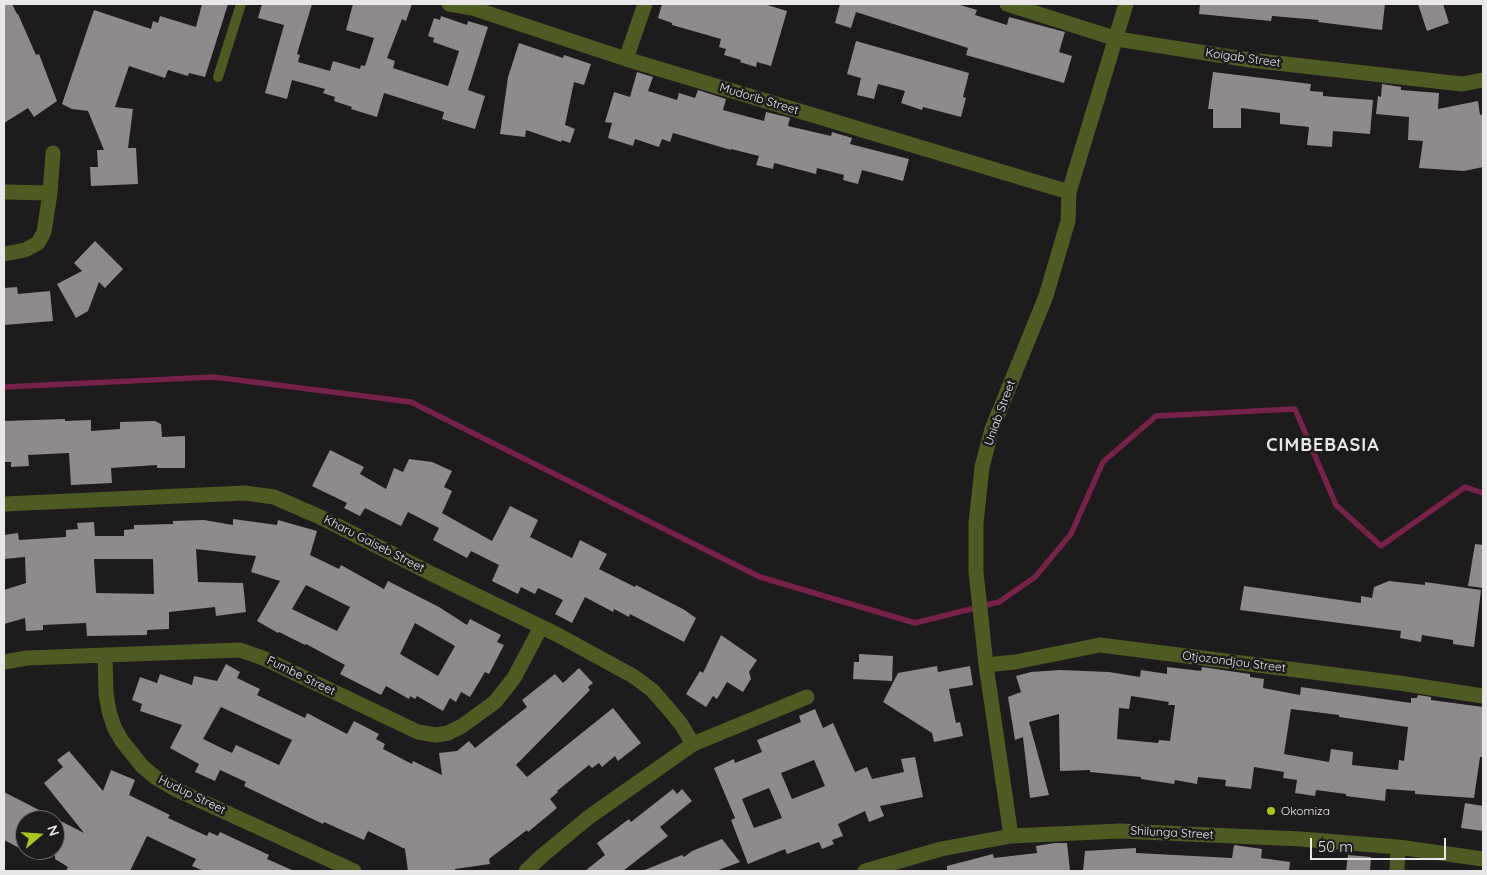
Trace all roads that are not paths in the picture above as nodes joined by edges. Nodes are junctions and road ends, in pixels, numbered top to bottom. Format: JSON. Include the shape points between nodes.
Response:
{"nodes":[{"id":1,"x":242,"y":4,"type":"edge"},
{"id":2,"x":449,"y":4,"type":"edge"},
{"id":3,"x":645,"y":4,"type":"edge"},
{"id":4,"x":1007,"y":4,"type":"edge"},
{"id":5,"x":1126,"y":4,"type":"edge"},
{"id":6,"x":472,"y":6,"type":"edge"},
{"id":7,"x":1117,"y":39,"type":"junction"},
{"id":8,"x":626,"y":59,"type":"junction"},
{"id":9,"x":218,"y":78,"type":"dead end"},
{"id":10,"x":1483,"y":80,"type":"edge"},
{"id":11,"x":52,"y":154,"type":"dead end"},
{"id":12,"x":4,"y":192,"type":"edge"},
{"id":13,"x":50,"y":192,"type":"junction"},
{"id":14,"x":1069,"y":192,"type":"junction"},
{"id":15,"x":4,"y":254,"type":"edge"},
{"id":16,"x":4,"y":504,"type":"edge"},
{"id":17,"x":541,"y":627,"type":"junction"},
{"id":18,"x":105,"y":656,"type":"junction"},
{"id":19,"x":4,"y":662,"type":"edge"},
{"id":20,"x":986,"y":665,"type":"junction"},
{"id":21,"x":1483,"y":696,"type":"edge"},
{"id":22,"x":807,"y":697,"type":"dead end"},
{"id":23,"x":693,"y":744,"type":"junction"},
{"id":24,"x":1011,"y":836,"type":"junction"},
{"id":25,"x":1398,"y":847,"type":"junction"},
{"id":26,"x":1483,"y":859,"type":"edge"},
{"id":27,"x":354,"y":871,"type":"edge"},
{"id":28,"x":526,"y":871,"type":"edge"},
{"id":29,"x":865,"y":871,"type":"edge"},
{"id":30,"x":1397,"y":871,"type":"edge"}],
"edges":[{"from":1,"to":9,"type":"lane"},
{"from":2,"to":6,"type":"street","name":"Mudorib Street"},
{"from":3,"to":8,"type":"street"},
{"from":4,"to":7,"type":"street","name":"Koigab Street"},
{"from":5,"to":7,"type":"street","name":"Uniab Street"},
{"from":6,"to":8,"type":"street","name":"Mudorib Street"},
{"from":7,"to":10,"type":"street","name":"Koigab Street","via":[[1250,60],[1462,84]]},
{"from":7,"to":14,"type":"street","name":"Uniab Street"},
{"from":8,"to":14,"type":"street","name":"Mudorib Street"},
{"from":11,"to":13,"type":"street"},
{"from":12,"to":13,"type":"street"},
{"from":13,"to":15,"type":"street","via":[[44,232],[38,243],[25,250]]},
{"from":14,"to":20,"type":"street","name":"Uniab Street","via":[[1068,221],[1046,296],[992,429],[982,466],[976,523],[976,572]]},
{"from":16,"to":17,"type":"street","name":"Kharu Gaiseb Street","via":[[245,493],[274,497]]},
{"from":17,"to":18,"type":"street","name":"Fumbe Street","via":[[514,678],[495,702],[462,726],[436,735],[418,732],[240,650]]},
{"from":17,"to":23,"type":"street","name":"Kharu Gaiseb Street","via":[[633,676],[652,690],[681,724]]},
{"from":18,"to":19,"type":"street","name":"Fumbe Street","via":[[27,658]]},
{"from":18,"to":27,"type":"street","name":"Hudup Street","via":[[108,711],[114,727],[142,766],[155,778]]},
{"from":20,"to":21,"type":"street","name":"Otjozondjou Street","via":[[1100,645]]},
{"from":20,"to":24,"type":"street","name":"Uniab Street"},
{"from":22,"to":23,"type":"street"},
{"from":23,"to":28,"type":"street","via":[[589,817]]},
{"from":24,"to":25,"type":"street","name":"Shilunga Street","via":[[1120,831]]},
{"from":24,"to":29,"type":"street","name":"Shilunga Street","via":[[940,849]]},
{"from":25,"to":26,"type":"street","name":"Shilunga Street"},
{"from":25,"to":30,"type":"street"}]}
